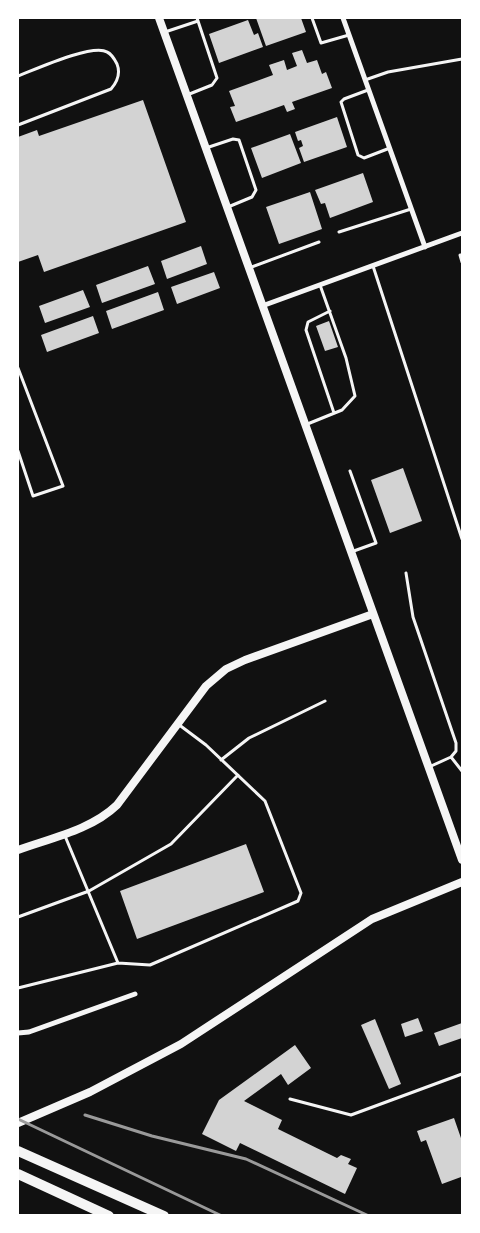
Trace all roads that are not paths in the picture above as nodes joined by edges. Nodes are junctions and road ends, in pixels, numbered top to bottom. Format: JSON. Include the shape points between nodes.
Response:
{"nodes":[{"id":1,"x":159,"y":18,"type":"edge"},
{"id":2,"x":312,"y":18,"type":"edge"},
{"id":3,"x":343,"y":18,"type":"edge"},
{"id":4,"x":197,"y":19,"type":"edge"},
{"id":5,"x":164,"y":33,"type":"junction"},
{"id":6,"x":349,"y":35,"type":"junction"},
{"id":7,"x":462,"y":59,"type":"edge"},
{"id":8,"x":18,"y":76,"type":"edge"},
{"id":9,"x":365,"y":80,"type":"junction"},
{"id":10,"x":369,"y":90,"type":"junction"},
{"id":11,"x":187,"y":95,"type":"junction"},
{"id":12,"x":18,"y":125,"type":"edge"},
{"id":13,"x":206,"y":148,"type":"junction"},
{"id":14,"x":390,"y":148,"type":"junction"},
{"id":15,"x":226,"y":207,"type":"junction"},
{"id":16,"x":412,"y":208,"type":"junction"},
{"id":17,"x":339,"y":232,"type":"dead end"},
{"id":18,"x":462,"y":234,"type":"edge"},
{"id":19,"x":319,"y":242,"type":"dead end"},
{"id":20,"x":426,"y":247,"type":"junction"},
{"id":21,"x":461,"y":255,"type":"edge"},
{"id":22,"x":462,"y":262,"type":"edge"},
{"id":23,"x":373,"y":266,"type":"junction"},
{"id":24,"x":248,"y":268,"type":"junction"},
{"id":25,"x":320,"y":285,"type":"junction"},
{"id":26,"x":262,"y":306,"type":"junction"},
{"id":27,"x":330,"y":311,"type":"junction"},
{"id":28,"x":18,"y":368,"type":"edge"},
{"id":29,"x":334,"y":413,"type":"junction"},
{"id":30,"x":305,"y":425,"type":"junction"},
{"id":31,"x":18,"y":451,"type":"edge"},
{"id":32,"x":350,"y":471,"type":"dead end"},
{"id":33,"x":462,"y":539,"type":"edge"},
{"id":34,"x":350,"y":552,"type":"junction"},
{"id":35,"x":406,"y":573,"type":"dead end"},
{"id":36,"x":373,"y":614,"type":"junction"},
{"id":37,"x":324,"y":701,"type":"dead end"},
{"id":38,"x":178,"y":724,"type":"junction"},
{"id":39,"x":451,"y":757,"type":"junction"},
{"id":40,"x":221,"y":760,"type":"junction"},
{"id":41,"x":429,"y":767,"type":"junction"},
{"id":42,"x":462,"y":771,"type":"edge"},
{"id":43,"x":238,"y":775,"type":"junction"},
{"id":44,"x":64,"y":833,"type":"junction"},
{"id":45,"x":18,"y":850,"type":"edge"},
{"id":46,"x":462,"y":860,"type":"edge"},
{"id":47,"x":462,"y":882,"type":"edge"},
{"id":48,"x":89,"y":891,"type":"junction"},
{"id":49,"x":18,"y":917,"type":"edge"},
{"id":50,"x":118,"y":963,"type":"junction"},
{"id":51,"x":18,"y":988,"type":"edge"},
{"id":52,"x":135,"y":994,"type":"dead end"},
{"id":53,"x":18,"y":1033,"type":"edge"},
{"id":54,"x":462,"y":1074,"type":"edge"},
{"id":55,"x":290,"y":1099,"type":"dead end"},
{"id":56,"x":18,"y":1122,"type":"edge"},
{"id":57,"x":18,"y":1150,"type":"edge"},
{"id":58,"x":18,"y":1174,"type":"edge"},
{"id":59,"x":109,"y":1216,"type":"edge"},
{"id":60,"x":164,"y":1216,"type":"edge"}],
"edges":[{"from":1,"to":5,"type":"street"},
{"from":2,"to":6,"type":"lane","via":[[321,44]]},
{"from":3,"to":6,"type":"street"},
{"from":4,"to":5,"type":"lane"},
{"from":4,"to":11,"type":"lane","via":[[217,78],[212,86]]},
{"from":5,"to":11,"type":"street"},
{"from":6,"to":9,"type":"street"},
{"from":7,"to":9,"type":"lane","via":[[388,72]]},
{"from":8,"to":12,"type":"lane","via":[[84,52],[99,50],[107,51],[119,70],[117,82],[111,90]]},
{"from":9,"to":10,"type":"street"},
{"from":10,"to":14,"type":"street"},
{"from":10,"to":14,"type":"lane","via":[[341,102],[358,155],[364,158]]},
{"from":11,"to":13,"type":"street"},
{"from":13,"to":15,"type":"street"},
{"from":13,"to":15,"type":"lane","via":[[236,138],[256,190],[255,194]]},
{"from":14,"to":16,"type":"street"},
{"from":15,"to":24,"type":"street"},
{"from":16,"to":17,"type":"lane"},
{"from":16,"to":20,"type":"street"},
{"from":18,"to":20,"type":"street"},
{"from":19,"to":24,"type":"lane"},
{"from":20,"to":23,"type":"street"},
{"from":21,"to":22,"type":"lane"},
{"from":23,"to":25,"type":"street"},
{"from":23,"to":33,"type":"lane"},
{"from":24,"to":26,"type":"street"},
{"from":25,"to":26,"type":"street"},
{"from":25,"to":27,"type":"lane"},
{"from":26,"to":30,"type":"street"},
{"from":27,"to":29,"type":"lane","via":[[355,396],[342,410]]},
{"from":27,"to":29,"type":"lane","via":[[308,322],[306,330]]},
{"from":28,"to":31,"type":"lane","via":[[63,486],[33,496]]},
{"from":29,"to":30,"type":"lane"},
{"from":30,"to":34,"type":"street"},
{"from":32,"to":34,"type":"lane","via":[[376,543]]},
{"from":34,"to":36,"type":"street"},
{"from":35,"to":39,"type":"lane","via":[[413,617],[456,743],[456,751]]},
{"from":36,"to":38,"type":"street","via":[[226,669],[206,686]]},
{"from":36,"to":41,"type":"street"},
{"from":37,"to":40,"type":"lane","via":[[249,738]]},
{"from":38,"to":40,"type":"lane"},
{"from":38,"to":44,"type":"street","via":[[117,806],[106,816]]},
{"from":39,"to":41,"type":"lane"},
{"from":39,"to":42,"type":"lane"},
{"from":40,"to":43,"type":"lane"},
{"from":41,"to":46,"type":"street"},
{"from":43,"to":48,"type":"lane","via":[[171,844]]},
{"from":43,"to":50,"type":"lane","via":[[265,801],[301,894],[298,901],[150,965]]},
{"from":44,"to":45,"type":"street"},
{"from":44,"to":48,"type":"lane"},
{"from":47,"to":56,"type":"street","via":[[372,919],[181,1044],[90,1092]]},
{"from":48,"to":49,"type":"lane"},
{"from":48,"to":50,"type":"lane"},
{"from":50,"to":51,"type":"lane"},
{"from":52,"to":53,"type":"street","via":[[29,1032]]},
{"from":54,"to":55,"type":"lane","via":[[350,1115]]},
{"from":57,"to":60,"type":"highway"},
{"from":58,"to":59,"type":"highway"}]}
